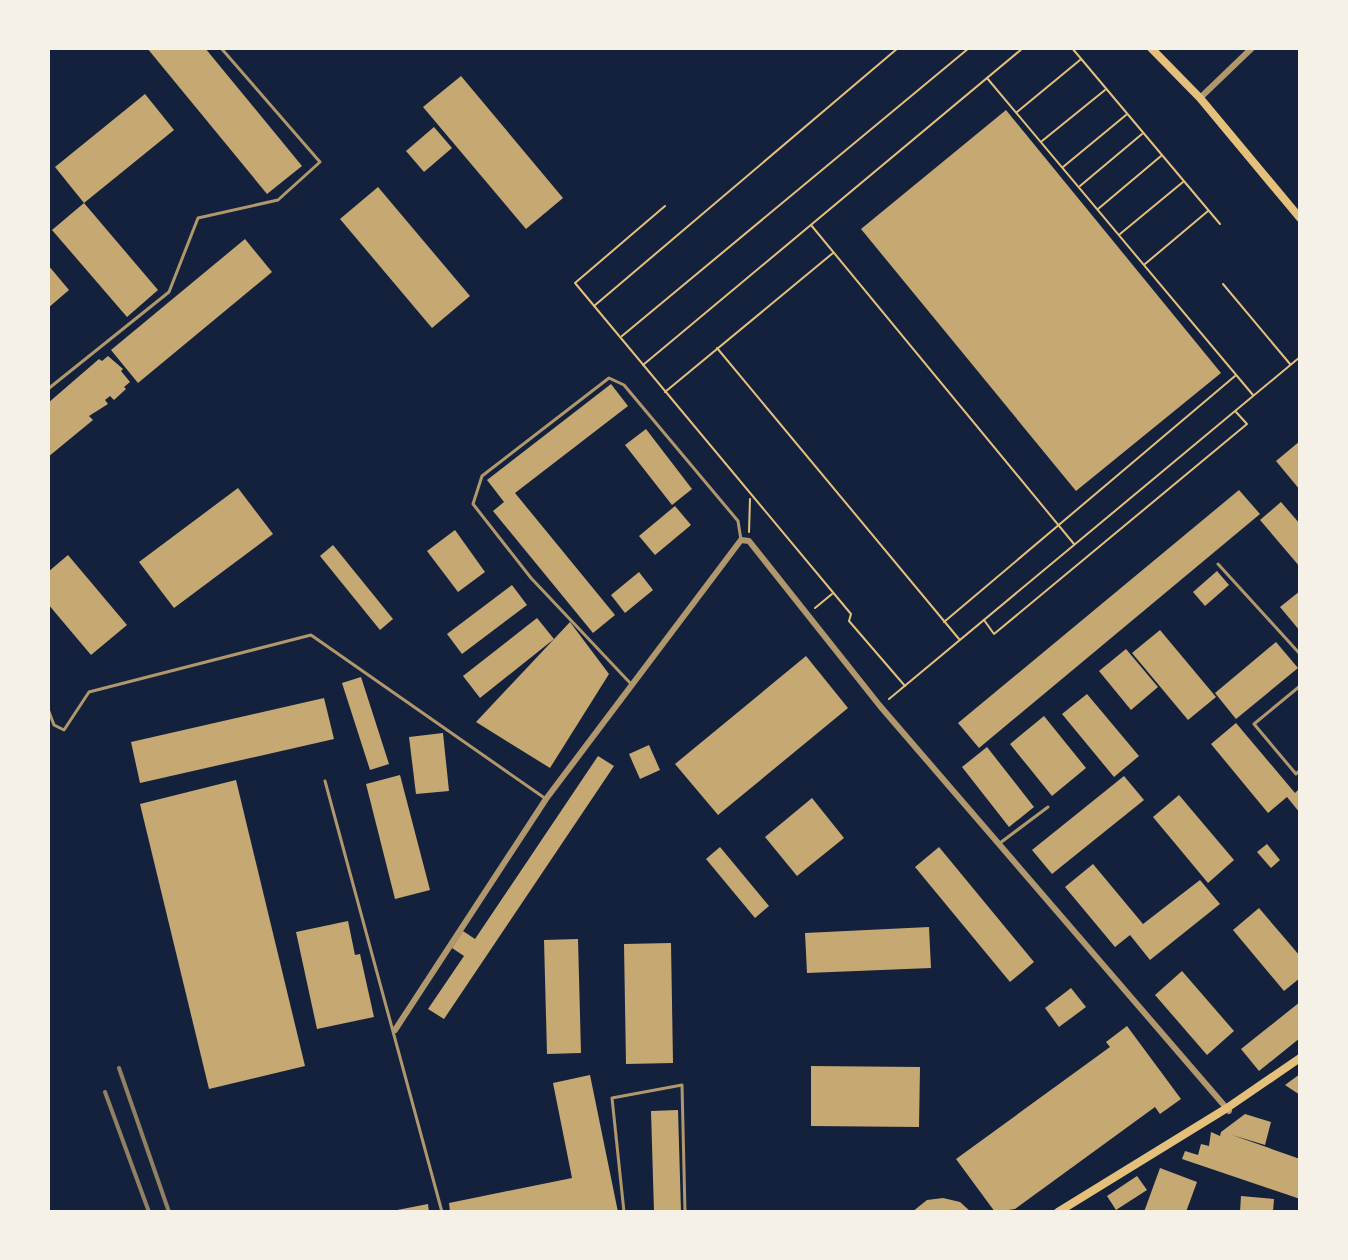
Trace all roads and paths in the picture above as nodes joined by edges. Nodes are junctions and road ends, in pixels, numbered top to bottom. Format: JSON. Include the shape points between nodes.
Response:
{"nodes":[{"id":1,"x":221,"y":48,"type":"edge"},
{"id":2,"x":898,"y":48,"type":"edge"},
{"id":3,"x":969,"y":48,"type":"edge"},
{"id":4,"x":1023,"y":48,"type":"edge"},
{"id":5,"x":1072,"y":48,"type":"edge"},
{"id":6,"x":1151,"y":48,"type":"edge"},
{"id":7,"x":1252,"y":48,"type":"edge"},
{"id":8,"x":1081,"y":59,"type":"junction"},
{"id":9,"x":987,"y":78,"type":"junction"},
{"id":10,"x":1106,"y":89,"type":"junction"},
{"id":11,"x":1200,"y":98,"type":"junction"},
{"id":12,"x":1016,"y":112,"type":"junction"},
{"id":13,"x":1127,"y":114,"type":"junction"},
{"id":14,"x":1143,"y":133,"type":"junction"},
{"id":15,"x":1041,"y":142,"type":"junction"},
{"id":16,"x":1162,"y":155,"type":"junction"},
{"id":17,"x":1062,"y":168,"type":"junction"},
{"id":18,"x":1184,"y":181,"type":"junction"},
{"id":19,"x":1078,"y":187,"type":"junction"},
{"id":20,"x":665,"y":206,"type":"dead end"},
{"id":21,"x":1097,"y":210,"type":"junction"},
{"id":22,"x":1208,"y":211,"type":"junction"},
{"id":23,"x":1300,"y":218,"type":"edge"},
{"id":24,"x":1220,"y":224,"type":"dead end"},
{"id":25,"x":811,"y":225,"type":"junction"},
{"id":26,"x":1119,"y":235,"type":"junction"},
{"id":27,"x":833,"y":253,"type":"junction"},
{"id":28,"x":1144,"y":265,"type":"junction"},
{"id":29,"x":1223,"y":284,"type":"dead end"},
{"id":30,"x":594,"y":306,"type":"junction"},
{"id":31,"x":620,"y":337,"type":"junction"},
{"id":32,"x":717,"y":348,"type":"junction"},
{"id":33,"x":1300,"y":357,"type":"edge"},
{"id":34,"x":643,"y":365,"type":"junction"},
{"id":35,"x":1291,"y":365,"type":"junction"},
{"id":36,"x":1236,"y":375,"type":"junction"},
{"id":37,"x":48,"y":389,"type":"edge"},
{"id":38,"x":664,"y":392,"type":"junction"},
{"id":39,"x":1253,"y":396,"type":"junction"},
{"id":40,"x":1236,"y":411,"type":"junction"},
{"id":41,"x":750,"y":497,"type":"junction"},
{"id":42,"x":1058,"y":524,"type":"junction"},
{"id":43,"x":745,"y":541,"type":"junction"},
{"id":44,"x":1075,"y":545,"type":"junction"},
{"id":45,"x":1218,"y":564,"type":"dead end"},
{"id":46,"x":833,"y":593,"type":"junction"},
{"id":47,"x":806,"y":615,"type":"junction"},
{"id":48,"x":984,"y":620,"type":"junction"},
{"id":49,"x":944,"y":622,"type":"junction"},
{"id":50,"x":960,"y":640,"type":"junction"},
{"id":51,"x":1300,"y":654,"type":"edge"},
{"id":52,"x":632,"y":685,"type":"junction"},
{"id":53,"x":905,"y":686,"type":"junction"},
{"id":54,"x":1300,"y":686,"type":"edge"},
{"id":55,"x":880,"y":706,"type":"junction"},
{"id":56,"x":48,"y":709,"type":"edge"},
{"id":57,"x":1300,"y":770,"type":"edge"},
{"id":58,"x":325,"y":781,"type":"dead end"},
{"id":59,"x":546,"y":799,"type":"junction"},
{"id":60,"x":1048,"y":807,"type":"dead end"},
{"id":61,"x":998,"y":844,"type":"junction"},
{"id":62,"x":395,"y":1030,"type":"junction"},
{"id":63,"x":1300,"y":1060,"type":"edge"},
{"id":64,"x":1228,"y":1110,"type":"junction"},
{"id":65,"x":442,"y":1212,"type":"edge"},
{"id":66,"x":624,"y":1212,"type":"edge"},
{"id":67,"x":685,"y":1212,"type":"edge"},
{"id":68,"x":1058,"y":1212,"type":"edge"},
{"id":69,"x":1067,"y":1212,"type":"edge"}],
"edges":[{"from":1,"to":37,"type":"lane","via":[[320,162],[278,200],[198,218],[169,292]]},
{"from":2,"to":30,"type":"path"},
{"from":3,"to":31,"type":"path"},
{"from":4,"to":9,"type":"path"},
{"from":5,"to":8,"type":"path"},
{"from":6,"to":11,"type":"main road"},
{"from":7,"to":11,"type":"street"},
{"from":8,"to":10,"type":"path"},
{"from":8,"to":12,"type":"path"},
{"from":9,"to":12,"type":"path"},
{"from":9,"to":25,"type":"path"},
{"from":10,"to":13,"type":"path"},
{"from":10,"to":15,"type":"path"},
{"from":11,"to":23,"type":"main road"},
{"from":12,"to":15,"type":"path"},
{"from":13,"to":14,"type":"path"},
{"from":13,"to":17,"type":"path"},
{"from":14,"to":16,"type":"path"},
{"from":14,"to":19,"type":"path"},
{"from":15,"to":17,"type":"path"},
{"from":16,"to":18,"type":"path"},
{"from":16,"to":21,"type":"path"},
{"from":17,"to":19,"type":"path"},
{"from":18,"to":22,"type":"path"},
{"from":18,"to":26,"type":"path"},
{"from":19,"to":21,"type":"path"},
{"from":20,"to":30,"type":"path","via":[[575,283]]},
{"from":21,"to":26,"type":"path"},
{"from":22,"to":24,"type":"path"},
{"from":22,"to":28,"type":"path"},
{"from":25,"to":27,"type":"path"},
{"from":25,"to":34,"type":"path"},
{"from":26,"to":28,"type":"path"},
{"from":27,"to":32,"type":"path"},
{"from":27,"to":42,"type":"path"},
{"from":28,"to":36,"type":"path"},
{"from":29,"to":35,"type":"path"},
{"from":30,"to":31,"type":"path"},
{"from":31,"to":34,"type":"path"},
{"from":32,"to":38,"type":"path"},
{"from":32,"to":49,"type":"path"},
{"from":33,"to":35,"type":"path"},
{"from":34,"to":38,"type":"path"},
{"from":35,"to":39,"type":"path"},
{"from":36,"to":39,"type":"path"},
{"from":36,"to":42,"type":"path"},
{"from":38,"to":41,"type":"path"},
{"from":39,"to":40,"type":"path"},
{"from":40,"to":44,"type":"path"},
{"from":40,"to":48,"type":"path","via":[[1247,424],[1110,538],[994,634]]},
{"from":41,"to":43,"type":"path"},
{"from":41,"to":46,"type":"path"},
{"from":42,"to":44,"type":"path"},
{"from":42,"to":49,"type":"path"},
{"from":43,"to":47,"type":"street"},
{"from":43,"to":52,"type":"street"},
{"from":43,"to":52,"type":"lane","via":[[738,521],[624,385],[609,378],[482,476],[473,504],[531,578]]},
{"from":44,"to":48,"type":"path"},
{"from":45,"to":51,"type":"lane"},
{"from":46,"to":47,"type":"path"},
{"from":46,"to":53,"type":"path","via":[[851,614],[849,621]]},
{"from":47,"to":55,"type":"street"},
{"from":48,"to":50,"type":"path"},
{"from":49,"to":50,"type":"path"},
{"from":50,"to":53,"type":"path"},
{"from":52,"to":59,"type":"street"},
{"from":53,"to":55,"type":"path"},
{"from":54,"to":57,"type":"lane","via":[[1254,724],[1296,774]]},
{"from":55,"to":61,"type":"street"},
{"from":56,"to":59,"type":"lane","via":[[54,725],[64,730],[89,692],[311,635]]},
{"from":58,"to":62,"type":"lane"},
{"from":59,"to":62,"type":"street"},
{"from":60,"to":61,"type":"lane"},
{"from":61,"to":64,"type":"street"},
{"from":62,"to":65,"type":"lane"},
{"from":63,"to":64,"type":"main road"},
{"from":64,"to":68,"type":"main road"},
{"from":64,"to":69,"type":"main road"},
{"from":66,"to":67,"type":"lane","via":[[612,1098],[682,1085]]}]}
